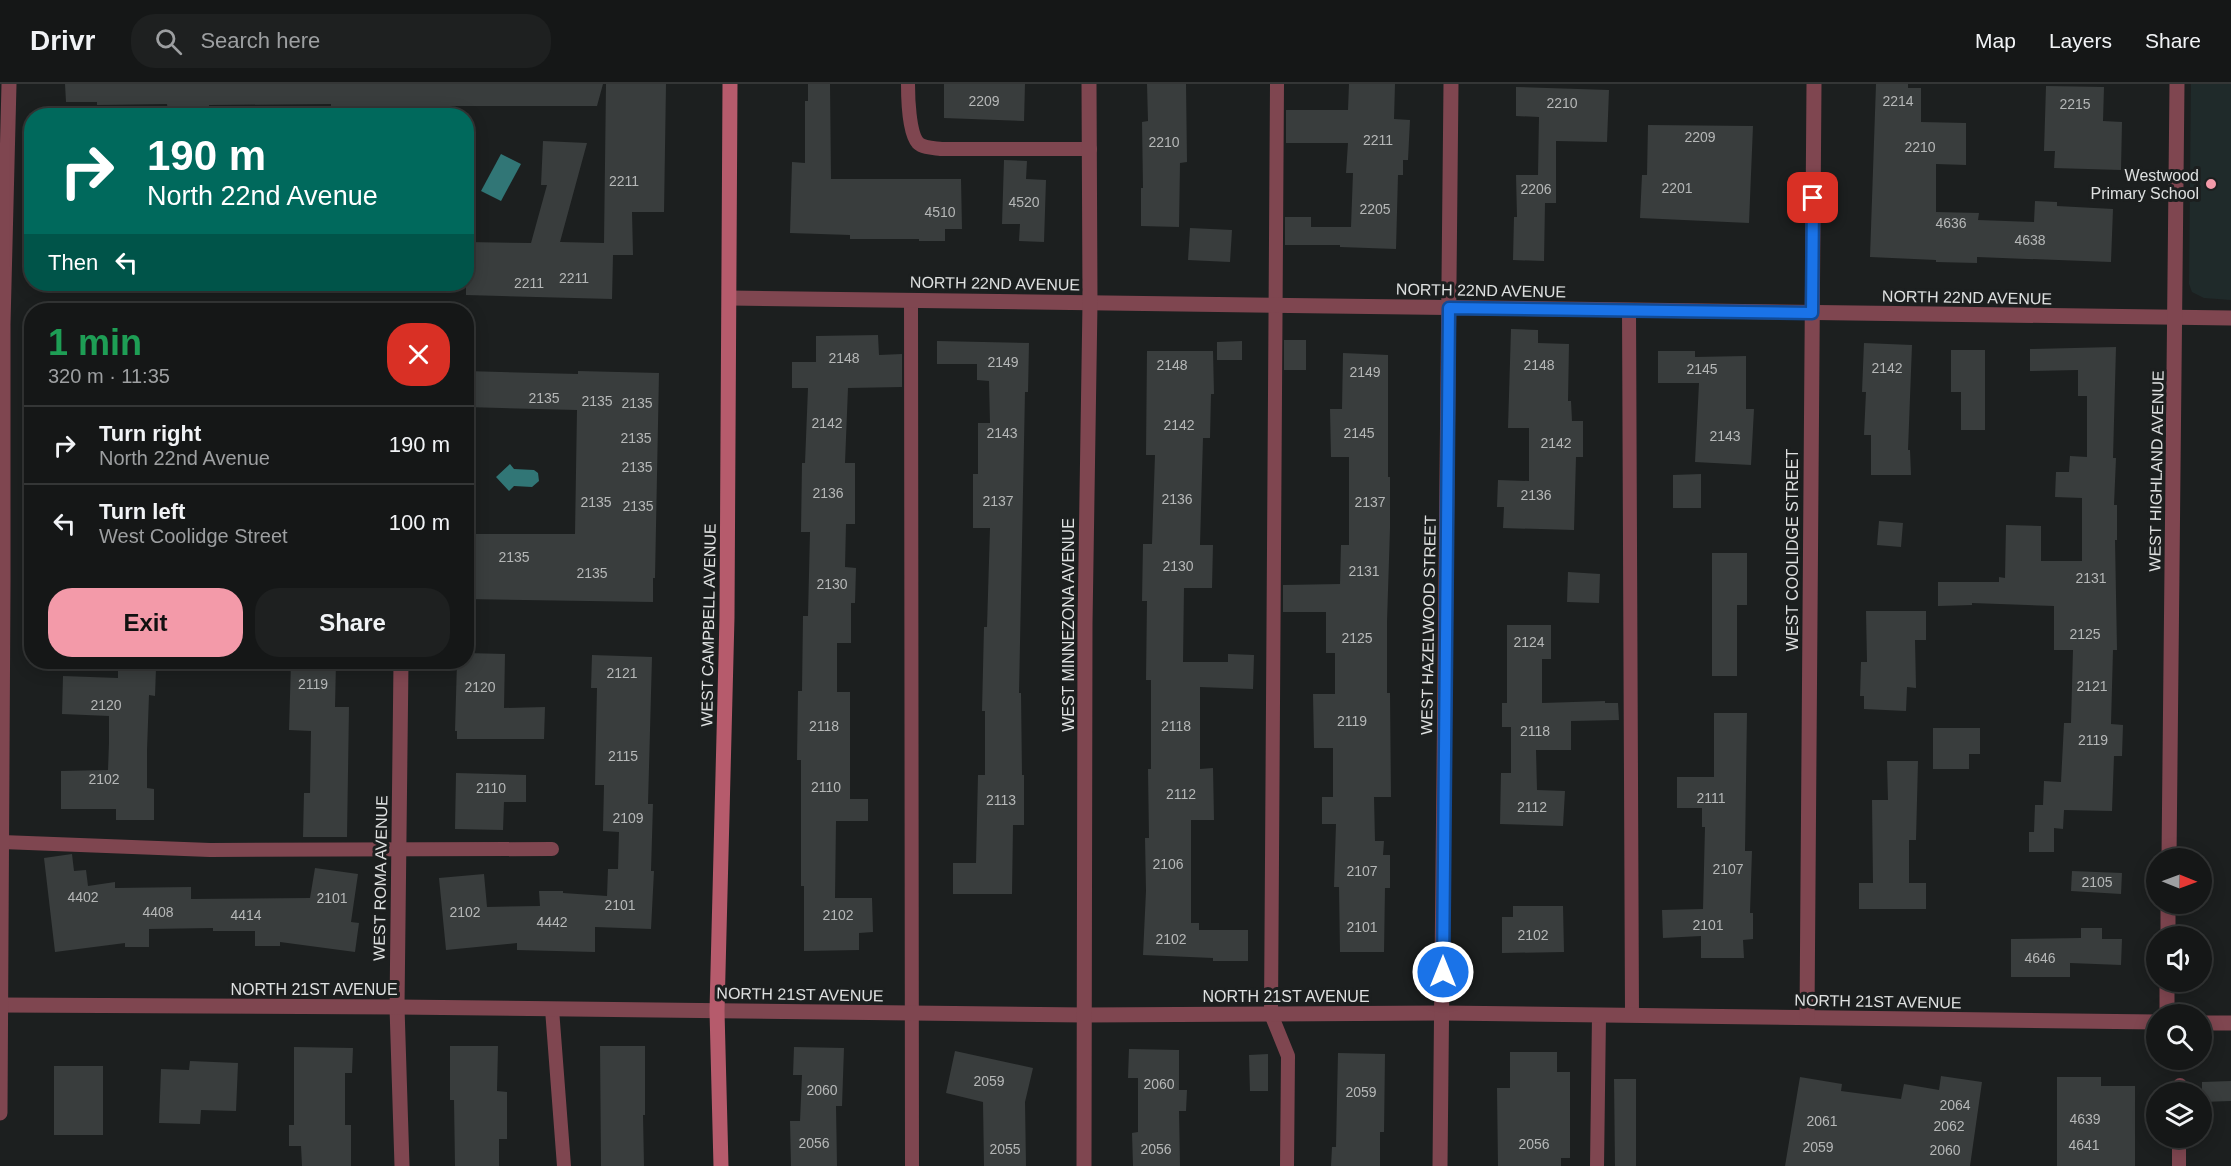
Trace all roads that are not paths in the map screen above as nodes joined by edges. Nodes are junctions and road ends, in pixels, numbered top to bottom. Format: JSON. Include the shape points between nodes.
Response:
{"nodes":[{"id":1,"x":9,"y":84,"type":"edge"},
{"id":2,"x":730,"y":84,"type":"edge"},
{"id":3,"x":908,"y":84,"type":"edge"},
{"id":4,"x":1089,"y":84,"type":"edge"},
{"id":5,"x":1277,"y":84,"type":"edge"},
{"id":6,"x":1451,"y":84,"type":"edge"},
{"id":7,"x":1814,"y":84,"type":"edge"},
{"id":8,"x":2177,"y":84,"type":"edge"},
{"id":9,"x":1090,"y":149,"type":"junction"},
{"id":10,"x":730,"y":298,"type":"junction"},
{"id":11,"x":911,"y":300,"type":"junction"},
{"id":12,"x":1090,"y":303,"type":"junction"},
{"id":13,"x":1275,"y":305,"type":"junction"},
{"id":14,"x":1449,"y":308,"type":"junction"},
{"id":15,"x":1629,"y":310,"type":"junction"},
{"id":16,"x":1812,"y":313,"type":"junction"},
{"id":17,"x":2175,"y":318,"type":"junction"},
{"id":18,"x":2231,"y":318,"type":"edge"},
{"id":19,"x":401,"y":669,"type":"edge"},
{"id":20,"x":2,"y":842,"type":"junction"},
{"id":21,"x":2169,"y":848,"type":"edge"},
{"id":22,"x":399,"y":849,"type":"junction"},
{"id":23,"x":552,"y":849,"type":"dead end"},
{"id":24,"x":0,"y":1005,"type":"edge"},
{"id":25,"x":397,"y":1007,"type":"junction"},
{"id":26,"x":552,"y":1009,"type":"junction"},
{"id":27,"x":717,"y":1011,"type":"junction"},
{"id":28,"x":912,"y":1013,"type":"junction"},
{"id":29,"x":1443,"y":1013,"type":"junction"},
{"id":30,"x":1271,"y":1014,"type":"junction"},
{"id":31,"x":1085,"y":1015,"type":"junction"},
{"id":32,"x":1599,"y":1015,"type":"junction"},
{"id":33,"x":1632,"y":1015,"type":"junction"},
{"id":34,"x":1807,"y":1017,"type":"junction"},
{"id":35,"x":2146,"y":1022,"type":"edge"},
{"id":36,"x":2212,"y":1023,"type":"edge"},
{"id":37,"x":2231,"y":1023,"type":"edge"},
{"id":38,"x":0,"y":1067,"type":"edge"},
{"id":39,"x":0,"y":1113,"type":"edge"},
{"id":40,"x":2180,"y":1148,"type":"edge"},
{"id":41,"x":402,"y":1166,"type":"edge"},
{"id":42,"x":564,"y":1166,"type":"edge"},
{"id":43,"x":721,"y":1166,"type":"edge"},
{"id":44,"x":912,"y":1166,"type":"edge"},
{"id":45,"x":1084,"y":1166,"type":"edge"},
{"id":46,"x":1287,"y":1166,"type":"edge"},
{"id":47,"x":1440,"y":1166,"type":"edge"},
{"id":48,"x":1597,"y":1166,"type":"edge"},
{"id":49,"x":2179,"y":1166,"type":"edge"}],
"edges":[{"from":1,"to":20,"type":"street","via":[[3,324]]},
{"from":2,"to":10,"type":"street","name":"WEST CAMPBELL AVENUE"},
{"from":3,"to":9,"type":"lane","via":[[912,126],[920,145],[941,149]]},
{"from":4,"to":9,"type":"street","name":"WEST MINNEZONA AVENUE"},
{"from":5,"to":13,"type":"lane"},
{"from":6,"to":14,"type":"street","name":"WEST HAZELWOOD STREET"},
{"from":7,"to":16,"type":"street","name":"WEST COOLIDGE STREET"},
{"from":8,"to":17,"type":"street","name":"WEST HIGHLAND AVENUE"},
{"from":9,"to":12,"type":"street","name":"WEST MINNEZONA AVENUE"},
{"from":10,"to":11,"type":"street","name":"NORTH 22ND AVENUE"},
{"from":10,"to":27,"type":"street","name":"WEST CAMPBELL AVENUE"},
{"from":11,"to":12,"type":"street","name":"NORTH 22ND AVENUE"},
{"from":11,"to":28,"type":"lane"},
{"from":12,"to":13,"type":"street","name":"NORTH 22ND AVENUE"},
{"from":12,"to":31,"type":"street","name":"WEST MINNEZONA AVENUE"},
{"from":13,"to":14,"type":"street","name":"NORTH 22ND AVENUE"},
{"from":13,"to":30,"type":"lane"},
{"from":14,"to":15,"type":"street","name":"NORTH 22ND AVENUE"},
{"from":14,"to":29,"type":"street","name":"WEST HAZELWOOD STREET"},
{"from":15,"to":16,"type":"street","name":"NORTH 22ND AVENUE"},
{"from":15,"to":33,"type":"lane"},
{"from":16,"to":17,"type":"street","name":"NORTH 22ND AVENUE"},
{"from":16,"to":34,"type":"street","name":"WEST COOLIDGE STREET"},
{"from":17,"to":18,"type":"street","name":"NORTH 22ND AVENUE"},
{"from":17,"to":21,"type":"street","name":"WEST HIGHLAND AVENUE"},
{"from":19,"to":22,"type":"street","name":"WEST ROMA AVENUE"},
{"from":20,"to":22,"type":"lane","via":[[210,850]]},
{"from":20,"to":24,"type":"street"},
{"from":22,"to":23,"type":"lane"},
{"from":22,"to":25,"type":"street","name":"WEST ROMA AVENUE"},
{"from":24,"to":25,"type":"street","name":"NORTH 21ST AVENUE"},
{"from":24,"to":38,"type":"street"},
{"from":25,"to":26,"type":"street","name":"NORTH 21ST AVENUE"},
{"from":25,"to":41,"type":"street","name":"WEST ROMA AVENUE"},
{"from":26,"to":27,"type":"street","name":"NORTH 21ST AVENUE"},
{"from":26,"to":42,"type":"lane"},
{"from":27,"to":28,"type":"street","name":"NORTH 21ST AVENUE"},
{"from":27,"to":43,"type":"street","name":"WEST CAMPBELL AVENUE"},
{"from":28,"to":31,"type":"street","name":"NORTH 21ST AVENUE"},
{"from":28,"to":44,"type":"lane"},
{"from":29,"to":30,"type":"street","name":"NORTH 21ST AVENUE"},
{"from":29,"to":32,"type":"street","name":"NORTH 21ST AVENUE"},
{"from":29,"to":47,"type":"street","name":"WEST HAZELWOOD STREET"},
{"from":30,"to":31,"type":"street","name":"NORTH 21ST AVENUE"},
{"from":30,"to":46,"type":"lane","via":[[1288,1056]]},
{"from":31,"to":45,"type":"street","name":"WEST MINNEZONA AVENUE"},
{"from":32,"to":33,"type":"street","name":"NORTH 21ST AVENUE"},
{"from":32,"to":48,"type":"lane"},
{"from":33,"to":34,"type":"street","name":"NORTH 21ST AVENUE"},
{"from":34,"to":35,"type":"street","name":"NORTH 21ST AVENUE"},
{"from":36,"to":37,"type":"street"},
{"from":38,"to":39,"type":"street"},
{"from":40,"to":49,"type":"lane"}]}
